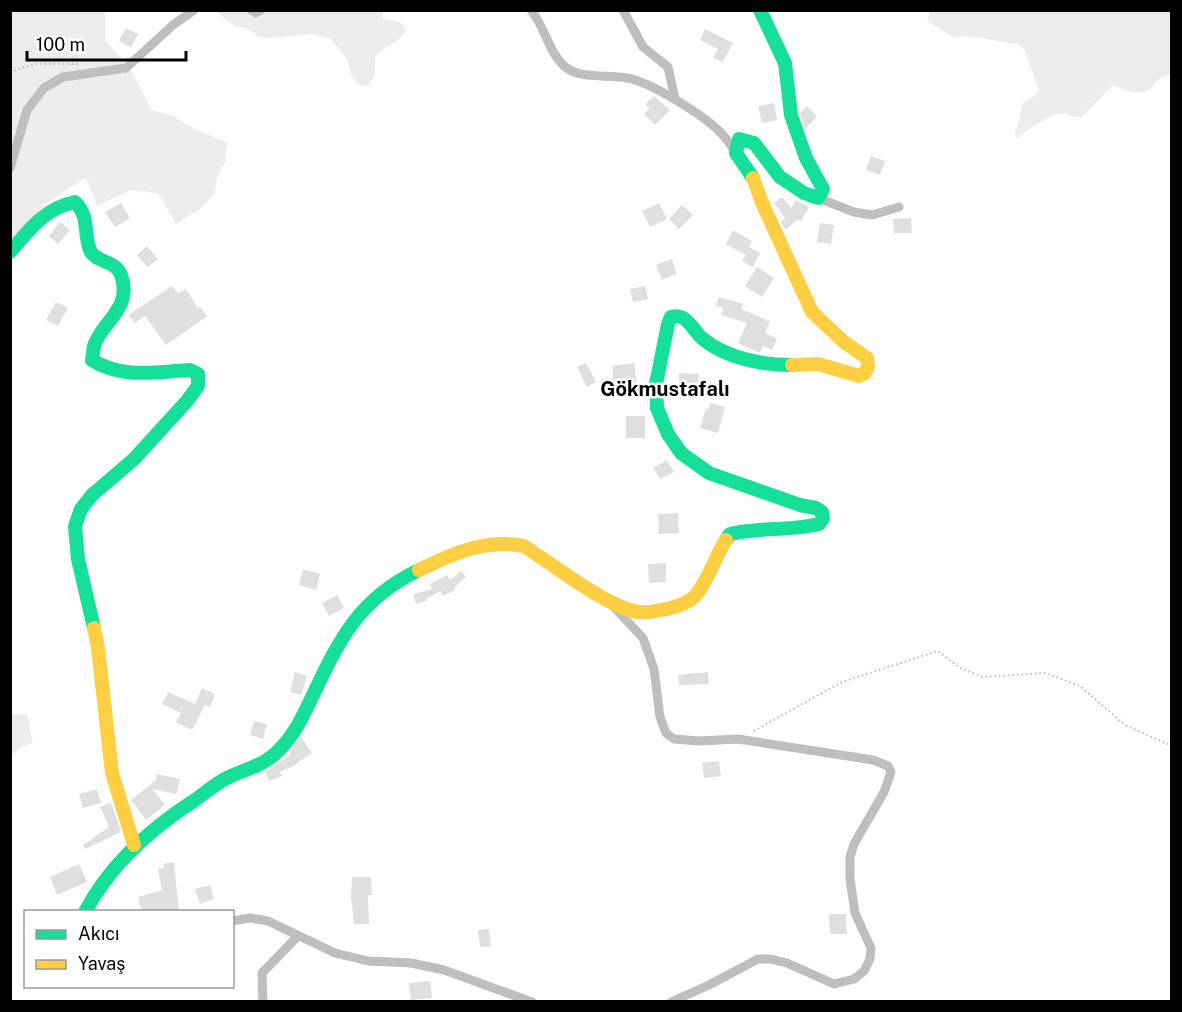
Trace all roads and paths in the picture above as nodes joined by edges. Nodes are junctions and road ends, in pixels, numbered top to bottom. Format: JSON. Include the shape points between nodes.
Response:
{"nodes":[{"id":1,"x":194,"y":10,"type":"edge"},
{"id":2,"x":251,"y":10,"type":"edge"},
{"id":3,"x":261,"y":10,"type":"edge"},
{"id":4,"x":531,"y":10,"type":"edge"},
{"id":5,"x":623,"y":10,"type":"edge"},
{"id":6,"x":760,"y":10,"type":"edge"},
{"id":7,"x":10,"y":72,"type":"edge"},
{"id":8,"x":83,"y":74,"type":"junction"},
{"id":9,"x":675,"y":99,"type":"junction"},
{"id":10,"x":736,"y":153,"type":"junction"},
{"id":11,"x":10,"y":168,"type":"edge"},
{"id":12,"x":818,"y":198,"type":"junction"},
{"id":13,"x":899,"y":207,"type":"dead end"},
{"id":14,"x":10,"y":252,"type":"edge"},
{"id":15,"x":609,"y":601,"type":"junction"},
{"id":16,"x":738,"y":740,"type":"junction"},
{"id":17,"x":1172,"y":746,"type":"edge"},
{"id":18,"x":134,"y":845,"type":"junction"},
{"id":19,"x":86,"y":910,"type":"edge"},
{"id":20,"x":234,"y":921,"type":"edge"},
{"id":21,"x":297,"y":937,"type":"junction"},
{"id":22,"x":263,"y":1002,"type":"edge"},
{"id":23,"x":532,"y":1002,"type":"edge"},
{"id":24,"x":671,"y":1002,"type":"edge"}],
"edges":[{"from":1,"to":8,"type":"street","via":[[126,68]]},
{"from":2,"to":3,"type":"street"},
{"from":4,"to":9,"type":"street","via":[[565,67],[583,74],[629,78]]},
{"from":5,"to":9,"type":"street","via":[[643,47],[668,68]]},
{"from":6,"to":12,"type":"street","via":[[785,63],[790,115],[823,189]]},
{"from":7,"to":8,"type":"path","via":[[34,64],[77,64]]},
{"from":8,"to":11,"type":"street","via":[[63,76],[44,88],[27,110]]},
{"from":9,"to":10,"type":"street","via":[[719,131]]},
{"from":10,"to":12,"type":"street","via":[[739,139],[754,143],[780,177],[804,194]]},
{"from":10,"to":15,"type":"street","via":[[756,182],[812,312],[844,342],[861,352],[868,366],[859,376],[818,364],[786,365],[738,358],[714,348],[690,328],[684,317],[671,317],[656,384],[657,408],[681,453],[709,473],[816,508],[823,518],[819,524],[806,528],[745,529],[729,534],[704,583],[693,598],[676,607],[638,612]]},
{"from":12,"to":13,"type":"street","via":[[872,215]]},
{"from":14,"to":18,"type":"street","via":[[39,219],[61,204],[75,202],[83,210],[90,251],[115,265],[124,295],[94,345],[92,360],[106,369],[124,373],[190,370],[198,374],[198,386],[187,401],[134,459],[92,495],[75,526],[78,559],[98,648],[112,773]]},
{"from":15,"to":16,"type":"street","via":[[643,638],[654,669],[666,733],[674,739]]},
{"from":15,"to":18,"type":"street","via":[[524,546],[513,543],[476,546],[418,569],[365,606],[340,641],[278,752],[225,779]]},
{"from":16,"to":17,"type":"path","via":[[842,681],[938,651],[960,668],[983,677],[1045,673],[1080,686],[1125,725]]},
{"from":16,"to":24,"type":"street","via":[[873,760],[888,766],[891,772],[884,792],[850,857],[855,913],[871,948],[870,959],[854,979],[834,984],[787,963],[758,959]]},
{"from":18,"to":19,"type":"street","via":[[92,896]]},
{"from":20,"to":21,"type":"street","via":[[268,921]]},
{"from":21,"to":22,"type":"street","via":[[262,973]]},
{"from":21,"to":23,"type":"street","via":[[334,953],[368,961],[411,963],[444,970]]}]}
